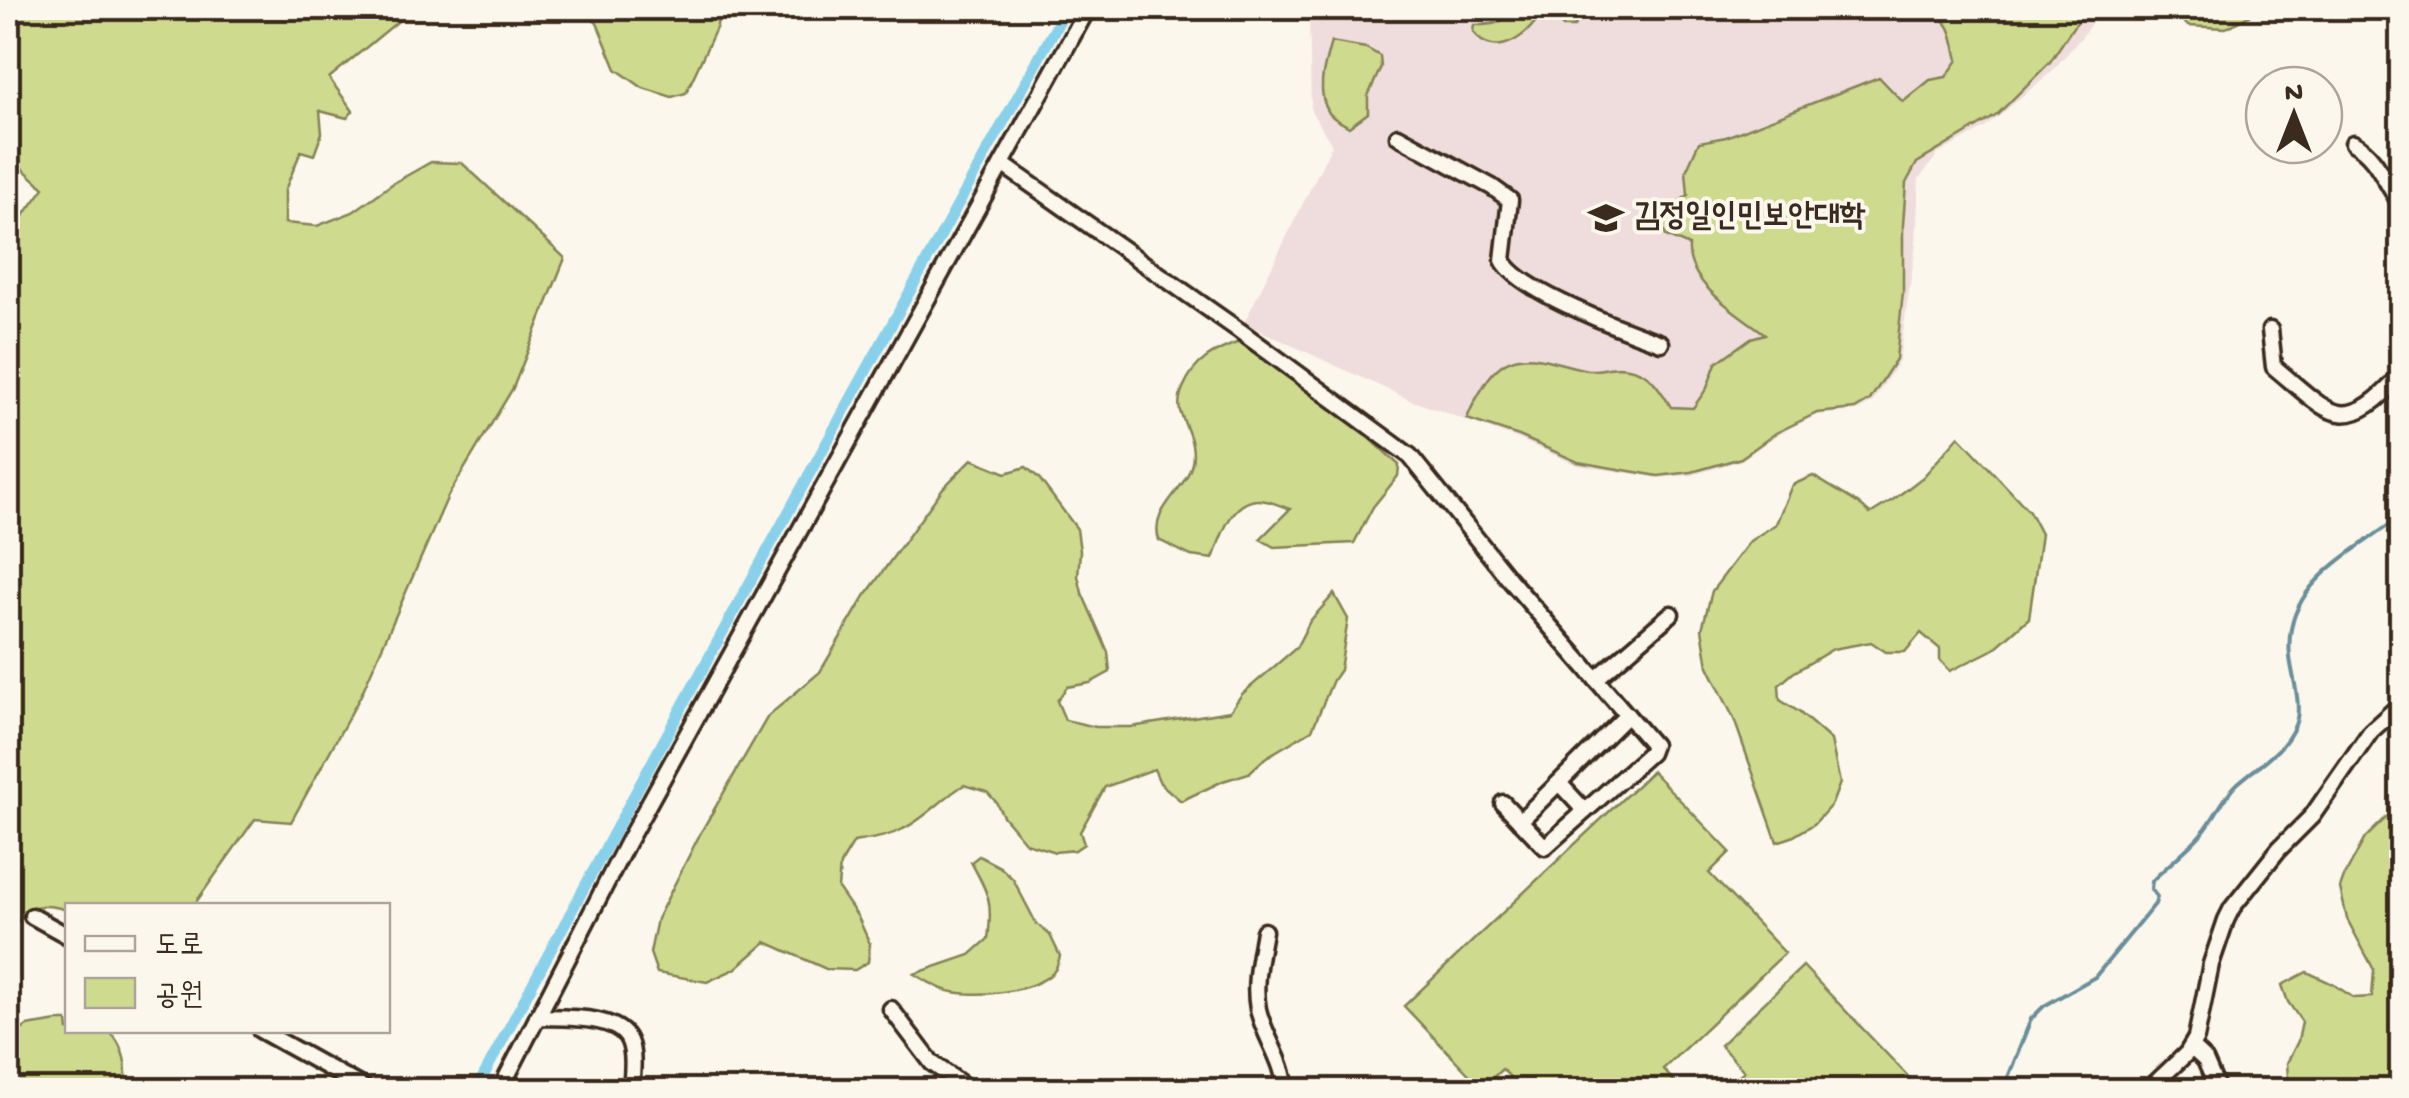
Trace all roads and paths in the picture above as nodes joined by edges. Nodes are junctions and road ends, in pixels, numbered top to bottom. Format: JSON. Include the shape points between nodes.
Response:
{"nodes":[{"id":1,"x":1086,"y":11,"type":"edge"},
{"id":2,"x":1398,"y":136,"type":"dead end"},
{"id":3,"x":2353,"y":143,"type":"dead end"},
{"id":4,"x":1002,"y":164,"type":"junction"},
{"id":5,"x":2402,"y":205,"type":"edge"},
{"id":6,"x":2270,"y":330,"type":"dead end"},
{"id":7,"x":1661,"y":342,"type":"dead end"},
{"id":8,"x":2402,"y":374,"type":"edge"},
{"id":9,"x":1671,"y":614,"type":"dead end"},
{"id":10,"x":1596,"y":679,"type":"junction"},
{"id":11,"x":2402,"y":703,"type":"edge"},
{"id":12,"x":1627,"y":715,"type":"junction"},
{"id":13,"x":1559,"y":783,"type":"junction"},
{"id":14,"x":1502,"y":803,"type":"dead end"},
{"id":15,"x":1585,"y":810,"type":"junction"},
{"id":16,"x":1520,"y":821,"type":"junction"},
{"id":17,"x":32,"y":916,"type":"dead end"},
{"id":18,"x":1264,"y":931,"type":"dead end"},
{"id":19,"x":65,"y":934,"type":"edge"},
{"id":20,"x":890,"y":1008,"type":"dead end"},
{"id":21,"x":538,"y":1018,"type":"junction"},
{"id":22,"x":265,"y":1033,"type":"edge"},
{"id":23,"x":2190,"y":1047,"type":"junction"},
{"id":24,"x":368,"y":1090,"type":"edge"},
{"id":25,"x":500,"y":1090,"type":"edge"},
{"id":26,"x":632,"y":1090,"type":"edge"},
{"id":27,"x":970,"y":1090,"type":"edge"},
{"id":28,"x":1285,"y":1090,"type":"edge"},
{"id":29,"x":2148,"y":1090,"type":"edge"},
{"id":30,"x":2218,"y":1090,"type":"edge"}],
"edges":[{"from":1,"to":4,"type":"street"},
{"from":2,"to":7,"type":"street","via":[[1506,195],[1504,260],[1516,276],[1622,330]]},
{"from":3,"to":5,"type":"street","via":[[2378,164]]},
{"from":4,"to":10,"type":"street","via":[[1410,456]]},
{"from":4,"to":21,"type":"street","via":[[627,843]]},
{"from":6,"to":8,"type":"street","via":[[2274,367],[2338,414],[2360,411]]},
{"from":9,"to":10,"type":"street"},
{"from":10,"to":12,"type":"street"},
{"from":11,"to":23,"type":"street","via":[[2371,731],[2312,816],[2232,908]]},
{"from":12,"to":13,"type":"street"},
{"from":12,"to":15,"type":"street","via":[[1653,745],[1650,752]]},
{"from":13,"to":15,"type":"street"},
{"from":13,"to":16,"type":"street"},
{"from":14,"to":16,"type":"street"},
{"from":15,"to":16,"type":"street","via":[[1545,847]]},
{"from":17,"to":19,"type":"street"},
{"from":18,"to":28,"type":"street","via":[[1258,1008]]},
{"from":20,"to":27,"type":"street","via":[[932,1064]]},
{"from":21,"to":25,"type":"street"},
{"from":21,"to":26,"type":"street","via":[[609,1023],[624,1032],[632,1052]]},
{"from":22,"to":24,"type":"street"},
{"from":23,"to":29,"type":"street"},
{"from":23,"to":30,"type":"street","via":[[2205,1060]]}]}
